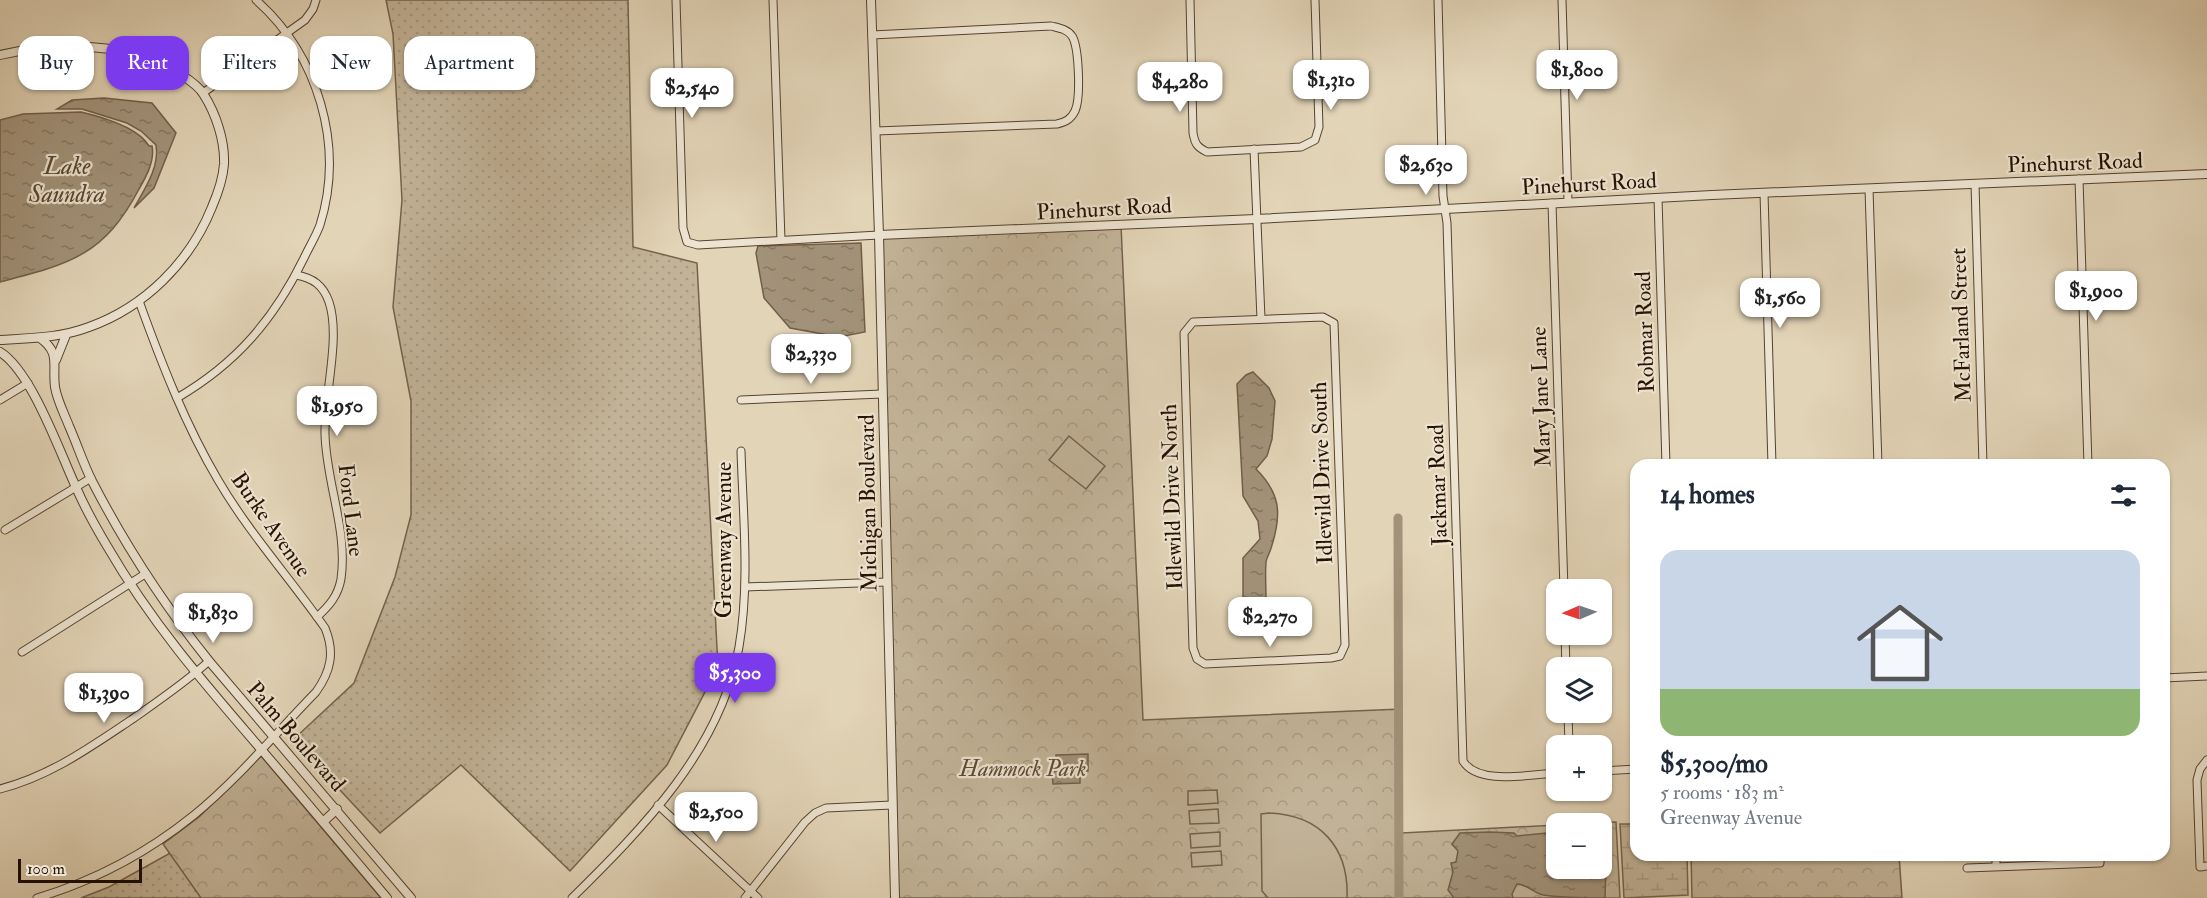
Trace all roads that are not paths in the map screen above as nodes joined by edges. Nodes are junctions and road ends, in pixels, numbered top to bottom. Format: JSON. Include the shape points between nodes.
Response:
{"nodes":[{"id":1,"x":256,"y":0,"type":"edge"},
{"id":2,"x":315,"y":0,"type":"edge"},
{"id":3,"x":676,"y":0,"type":"edge"},
{"id":4,"x":773,"y":0,"type":"edge"},
{"id":5,"x":871,"y":0,"type":"edge"},
{"id":6,"x":1190,"y":0,"type":"edge"},
{"id":7,"x":1315,"y":0,"type":"edge"},
{"id":8,"x":1438,"y":0,"type":"edge"},
{"id":9,"x":1562,"y":0,"type":"edge"},
{"id":10,"x":288,"y":34,"type":"junction"},
{"id":11,"x":872,"y":35,"type":"junction"},
{"id":12,"x":0,"y":55,"type":"edge"},
{"id":13,"x":203,"y":93,"type":"junction"},
{"id":14,"x":876,"y":131,"type":"junction"},
{"id":15,"x":1254,"y":149,"type":"junction"},
{"id":16,"x":2207,"y":174,"type":"edge"},
{"id":17,"x":2079,"y":179,"type":"junction"},
{"id":18,"x":1974,"y":184,"type":"junction"},
{"id":19,"x":1869,"y":189,"type":"junction"},
{"id":20,"x":1764,"y":193,"type":"junction"},
{"id":21,"x":1658,"y":198,"type":"junction"},
{"id":22,"x":1568,"y":202,"type":"junction"},
{"id":23,"x":1552,"y":203,"type":"junction"},
{"id":24,"x":1445,"y":208,"type":"junction"},
{"id":25,"x":1256,"y":219,"type":"junction"},
{"id":26,"x":879,"y":235,"type":"junction"},
{"id":27,"x":781,"y":240,"type":"junction"},
{"id":28,"x":296,"y":275,"type":"junction"},
{"id":29,"x":139,"y":300,"type":"junction"},
{"id":30,"x":1261,"y":320,"type":"junction"},
{"id":31,"x":66,"y":335,"type":"junction"},
{"id":32,"x":40,"y":338,"type":"junction"},
{"id":33,"x":0,"y":340,"type":"edge"},
{"id":34,"x":0,"y":352,"type":"edge"},
{"id":35,"x":56,"y":360,"type":"junction"},
{"id":36,"x":28,"y":383,"type":"junction"},
{"id":37,"x":882,"y":394,"type":"junction"},
{"id":38,"x":177,"y":398,"type":"junction"},
{"id":39,"x":0,"y":400,"type":"edge"},
{"id":40,"x":741,"y":400,"type":"dead end"},
{"id":41,"x":741,"y":451,"type":"dead end"},
{"id":42,"x":1666,"y":459,"type":"edge"},
{"id":43,"x":1772,"y":459,"type":"edge"},
{"id":44,"x":1878,"y":459,"type":"edge"},
{"id":45,"x":1983,"y":459,"type":"edge"},
{"id":46,"x":2088,"y":459,"type":"edge"},
{"id":47,"x":91,"y":478,"type":"junction"},
{"id":48,"x":76,"y":488,"type":"junction"},
{"id":49,"x":5,"y":530,"type":"dead end"},
{"id":50,"x":145,"y":574,"type":"junction"},
{"id":51,"x":1564,"y":579,"type":"edge"},
{"id":52,"x":887,"y":582,"type":"junction"},
{"id":53,"x":130,"y":586,"type":"junction"},
{"id":54,"x":745,"y":587,"type":"junction"},
{"id":55,"x":317,"y":617,"type":"junction"},
{"id":56,"x":22,"y":652,"type":"dead end"},
{"id":57,"x":1197,"y":659,"type":"joint"},
{"id":58,"x":209,"y":661,"type":"junction"},
{"id":59,"x":195,"y":674,"type":"junction"},
{"id":60,"x":2207,"y":676,"type":"edge"},
{"id":61,"x":2170,"y":678,"type":"edge"},
{"id":62,"x":273,"y":737,"type":"junction"},
{"id":63,"x":261,"y":750,"type":"junction"},
{"id":64,"x":2206,"y":760,"type":"edge"},
{"id":65,"x":1630,"y":770,"type":"edge"},
{"id":66,"x":1612,"y":771,"type":"edge"},
{"id":67,"x":1546,"y":773,"type":"edge"},
{"id":68,"x":0,"y":789,"type":"edge"},
{"id":69,"x":658,"y":805,"type":"junction"},
{"id":70,"x":892,"y":805,"type":"junction"},
{"id":71,"x":337,"y":809,"type":"junction"},
{"id":72,"x":323,"y":822,"type":"junction"},
{"id":73,"x":1996,"y":861,"type":"edge"},
{"id":74,"x":2070,"y":861,"type":"edge"},
{"id":75,"x":1996,"y":866,"type":"junction"},
{"id":76,"x":2204,"y":867,"type":"edge"},
{"id":77,"x":1967,"y":868,"type":"dead end"},
{"id":78,"x":748,"y":895,"type":"edge"},
{"id":79,"x":37,"y":898,"type":"edge"},
{"id":80,"x":387,"y":898,"type":"edge"},
{"id":81,"x":411,"y":898,"type":"edge"},
{"id":82,"x":572,"y":898,"type":"edge"},
{"id":83,"x":758,"y":898,"type":"edge"},
{"id":84,"x":895,"y":898,"type":"edge"}],
"edges":[{"from":1,"to":10,"type":"street"},
{"from":2,"to":10,"type":"street","via":[[305,20]]},
{"from":3,"to":27,"type":"street","name":"Pinehurst Road","via":[[683,228],[687,242],[698,245]]},
{"from":4,"to":27,"type":"street"},
{"from":5,"to":11,"type":"street","name":"Michigan Boulevard"},
{"from":6,"to":15,"type":"street","via":[[1195,143],[1207,152]]},
{"from":7,"to":15,"type":"street","via":[[1318,134],[1301,147]]},
{"from":8,"to":24,"type":"street","name":"Jackmar Road"},
{"from":9,"to":22,"type":"street"},
{"from":10,"to":13,"type":"street"},
{"from":10,"to":28,"type":"street","via":[[315,85],[327,129],[330,172],[320,227]]},
{"from":11,"to":14,"type":"street","name":"Michigan Boulevard"},
{"from":11,"to":14,"type":"street","via":[[1052,26],[1065,29],[1075,42],[1078,94],[1074,113],[1057,124]]},
{"from":12,"to":13,"type":"street","via":[[58,47],[129,52],[173,69]]},
{"from":13,"to":29,"type":"street","via":[[223,144],[219,189],[207,220],[183,260]]},
{"from":14,"to":26,"type":"street","name":"Michigan Boulevard"},
{"from":15,"to":25,"type":"street"},
{"from":16,"to":17,"type":"street","name":"Pinehurst Road"},
{"from":17,"to":18,"type":"street","name":"Pinehurst Road"},
{"from":17,"to":46,"type":"street"},
{"from":18,"to":19,"type":"street","name":"Pinehurst Road"},
{"from":18,"to":45,"type":"street","name":"McFarland Street"},
{"from":19,"to":20,"type":"street","name":"Pinehurst Road"},
{"from":19,"to":44,"type":"street"},
{"from":20,"to":21,"type":"street","name":"Pinehurst Road"},
{"from":20,"to":43,"type":"street"},
{"from":21,"to":22,"type":"street","name":"Pinehurst Road"},
{"from":21,"to":42,"type":"street","name":"Robmar Road"},
{"from":22,"to":23,"type":"street","name":"Pinehurst Road"},
{"from":23,"to":24,"type":"street","name":"Pinehurst Road"},
{"from":23,"to":51,"type":"street","name":"Mary Jane Lane"},
{"from":24,"to":25,"type":"street","name":"Pinehurst Road"},
{"from":24,"to":67,"type":"street","name":"Jackmar Road","via":[[1463,761],[1481,775]]},
{"from":25,"to":26,"type":"street","name":"Pinehurst Road"},
{"from":25,"to":30,"type":"street"},
{"from":26,"to":27,"type":"street","name":"Pinehurst Road"},
{"from":26,"to":37,"type":"street","name":"Michigan Boulevard"},
{"from":28,"to":38,"type":"street","via":[[273,313],[238,354]]},
{"from":28,"to":55,"type":"street","name":"Ford Lane","via":[[310,278],[325,292],[332,324],[325,438],[339,529],[341,578],[337,593]]},
{"from":29,"to":31,"type":"street","via":[[91,327]]},
{"from":29,"to":38,"type":"street","name":"Burke Avenue"},
{"from":30,"to":57,"type":"street","name":"Idlewild Drive North","via":[[1193,322],[1184,333],[1193,648]]},
{"from":30,"to":57,"type":"street","name":"Idlewild Drive South","via":[[1323,316],[1334,323],[1345,645],[1340,656],[1331,658],[1204,664]]},
{"from":31,"to":32,"type":"street"},
{"from":31,"to":35,"type":"street"},
{"from":32,"to":33,"type":"street"},
{"from":32,"to":35,"type":"street"},
{"from":34,"to":36,"type":"street","name":"Palm Boulevard","via":[[9,357]]},
{"from":35,"to":47,"type":"street","name":"Palm Boulevard","via":[[55,387],[60,406]]},
{"from":36,"to":39,"type":"street"},
{"from":36,"to":48,"type":"street","name":"Palm Boulevard"},
{"from":37,"to":40,"type":"street"},
{"from":37,"to":52,"type":"street","name":"Michigan Boulevard"},
{"from":38,"to":55,"type":"street","name":"Burke Avenue","via":[[218,480],[267,553]]},
{"from":41,"to":54,"type":"street","name":"Greenway Avenue"},
{"from":47,"to":48,"type":"street"},
{"from":47,"to":50,"type":"street","name":"Palm Boulevard"},
{"from":48,"to":49,"type":"street"},
{"from":48,"to":53,"type":"street","name":"Palm Boulevard"},
{"from":50,"to":53,"type":"street"},
{"from":50,"to":58,"type":"street","name":"Palm Boulevard"},
{"from":52,"to":54,"type":"street"},
{"from":52,"to":70,"type":"street","name":"Michigan Boulevard"},
{"from":53,"to":56,"type":"street"},
{"from":53,"to":59,"type":"street","name":"Palm Boulevard"},
{"from":54,"to":69,"type":"street","name":"Greenway Avenue","via":[[739,647],[718,713],[701,747]]},
{"from":55,"to":62,"type":"street","name":"Burke Avenue","via":[[330,640],[330,667],[316,692]]},
{"from":58,"to":59,"type":"street"},
{"from":58,"to":62,"type":"street","name":"Palm Boulevard"},
{"from":59,"to":63,"type":"street","name":"Palm Boulevard"},
{"from":59,"to":68,"type":"street","via":[[66,763]]},
{"from":60,"to":61,"type":"street"},
{"from":62,"to":63,"type":"street","name":"Burke Avenue"},
{"from":62,"to":71,"type":"street","name":"Palm Boulevard"},
{"from":63,"to":72,"type":"street","name":"Palm Boulevard"},
{"from":63,"to":79,"type":"street","name":"Burke Avenue","via":[[195,814],[166,836],[93,878]]},
{"from":64,"to":76,"type":"street","via":[[2197,780]]},
{"from":65,"to":66,"type":"street"},
{"from":69,"to":78,"type":"street"},
{"from":69,"to":82,"type":"street","name":"Greenway Avenue"},
{"from":70,"to":78,"type":"street","via":[[826,808],[815,813]]},
{"from":70,"to":84,"type":"street","name":"Michigan Boulevard"},
{"from":71,"to":72,"type":"street"},
{"from":71,"to":81,"type":"street","name":"Palm Boulevard"},
{"from":72,"to":80,"type":"street","name":"Palm Boulevard"},
{"from":73,"to":75,"type":"street"},
{"from":74,"to":75,"type":"street"},
{"from":75,"to":77,"type":"street"},
{"from":78,"to":83,"type":"street"}]}
